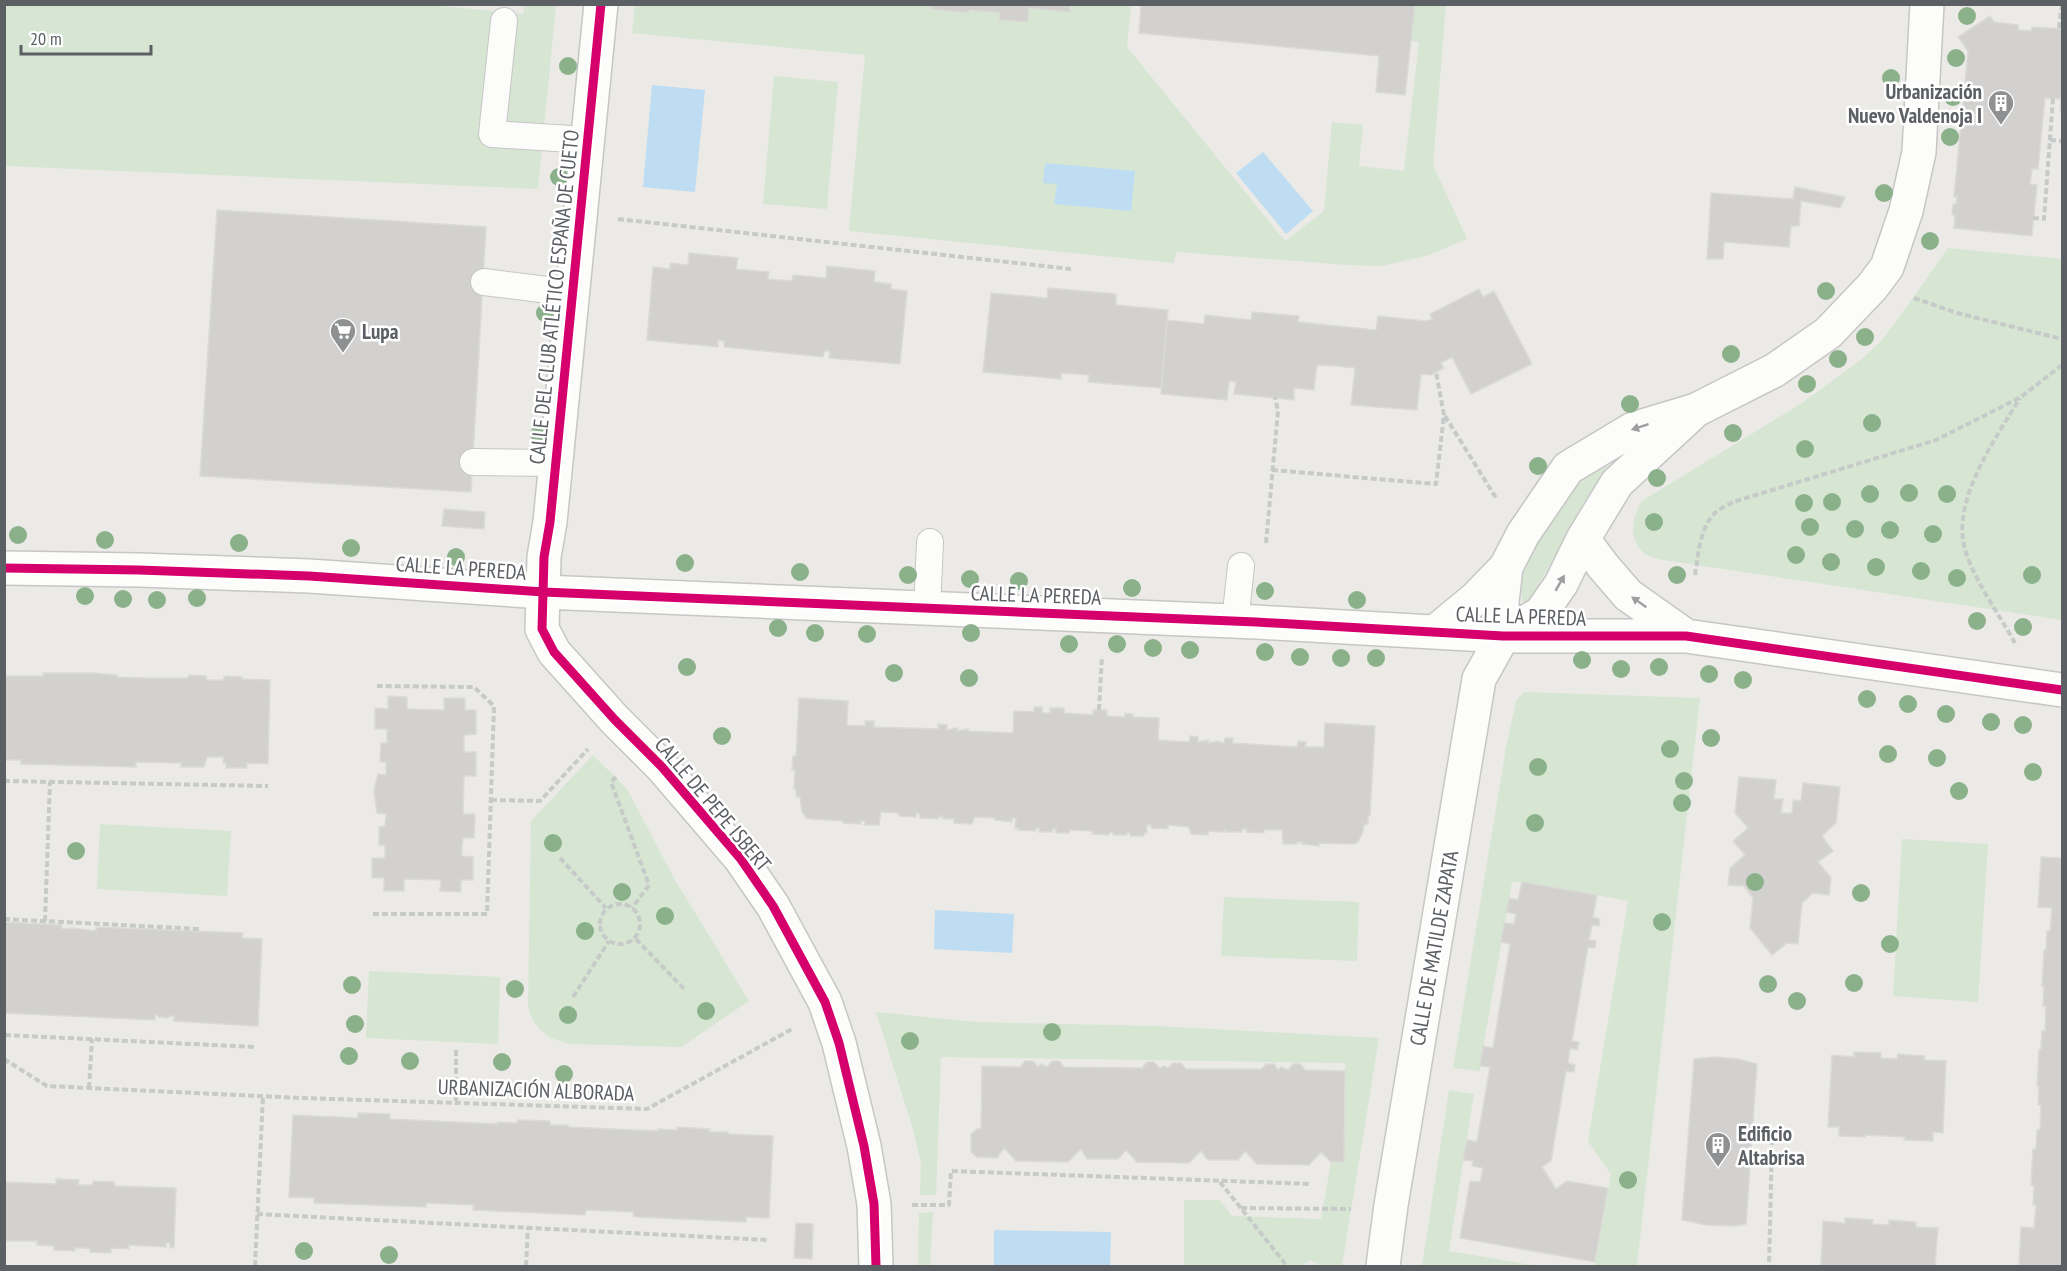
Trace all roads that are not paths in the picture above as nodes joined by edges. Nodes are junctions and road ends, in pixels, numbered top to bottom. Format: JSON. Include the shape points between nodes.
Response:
{"nodes":[{"id":1,"x":601,"y":4,"type":"edge"},
{"id":2,"x":1927,"y":4,"type":"edge"},
{"id":3,"x":504,"y":21,"type":"dead end"},
{"id":4,"x":587,"y":140,"type":"junction"},
{"id":5,"x":484,"y":282,"type":"dead end"},
{"id":6,"x":572,"y":293,"type":"junction"},
{"id":7,"x":1696,"y":410,"type":"junction"},
{"id":8,"x":473,"y":462,"type":"dead end"},
{"id":9,"x":555,"y":463,"type":"junction"},
{"id":10,"x":1583,"y":539,"type":"junction"},
{"id":11,"x":930,"y":542,"type":"dead end"},
{"id":12,"x":1241,"y":566,"type":"dead end"},
{"id":13,"x":1506,"y":567,"type":"junction"},
{"id":14,"x":4,"y":568,"type":"edge"},
{"id":15,"x":543,"y":592,"type":"junction"},
{"id":16,"x":927,"y":609,"type":"junction"},
{"id":17,"x":1235,"y":622,"type":"junction"},
{"id":18,"x":1435,"y":632,"type":"junction"},
{"id":19,"x":1503,"y":636,"type":"junction"},
{"id":20,"x":1686,"y":636,"type":"junction"},
{"id":21,"x":2051,"y":688,"type":"edge"},
{"id":22,"x":876,"y":1266,"type":"edge"},
{"id":23,"x":1383,"y":1266,"type":"edge"}],
"edges":[{"from":1,"to":4,"type":"street","name":"CALLE DEL CLUB ATLÉTICO ESPAÑA DE CUETO"},
{"from":2,"to":7,"type":"street","via":[[1919,152],[1906,211],[1887,267],[1828,333],[1775,370]]},
{"from":3,"to":4,"type":"lane","via":[[492,134]]},
{"from":4,"to":6,"type":"street","name":"CALLE DEL CLUB ATLÉTICO ESPAÑA DE CUETO"},
{"from":5,"to":6,"type":"lane"},
{"from":6,"to":9,"type":"street","name":"CALLE DEL CLUB ATLÉTICO ESPAÑA DE CUETO"},
{"from":7,"to":10,"type":"street","via":[[1617,483]]},
{"from":7,"to":13,"type":"street","one_way":true,"via":[[1633,429],[1568,468],[1522,534]]},
{"from":8,"to":9,"type":"lane"},
{"from":9,"to":15,"type":"street","name":"CALLE DEL CLUB ATLÉTICO ESPAÑA DE CUETO"},
{"from":19,"to":10,"type":"street","one_way":true,"via":[[1541,613],[1561,584]]},
{"from":20,"to":10,"type":"street","one_way":true,"via":[[1628,595]]},
{"from":11,"to":16,"type":"lane"},
{"from":12,"to":17,"type":"lane"},
{"from":13,"to":18,"type":"street"},
{"from":13,"to":19,"type":"street"},
{"from":14,"to":15,"type":"street","name":"CALLE LA PEREDA","via":[[309,576]]},
{"from":15,"to":16,"type":"street","name":"CALLE LA PEREDA"},
{"from":15,"to":22,"type":"street","name":"CALLE DE PEPE ISBERT","via":[[542,628],[554,652],[663,767],[740,858],[773,906],[825,1002],[864,1146],[874,1204]]},
{"from":16,"to":17,"type":"street","name":"CALLE LA PEREDA"},
{"from":17,"to":18,"type":"street","name":"CALLE LA PEREDA"},
{"from":18,"to":19,"type":"street","name":"CALLE LA PEREDA"},
{"from":19,"to":20,"type":"street","name":"CALLE LA PEREDA"},
{"from":19,"to":23,"type":"street","name":"CALLE DE MATILDE ZAPATA","via":[[1479,679]]},
{"from":20,"to":21,"type":"street","name":"CALLE LA PEREDA"}]}
